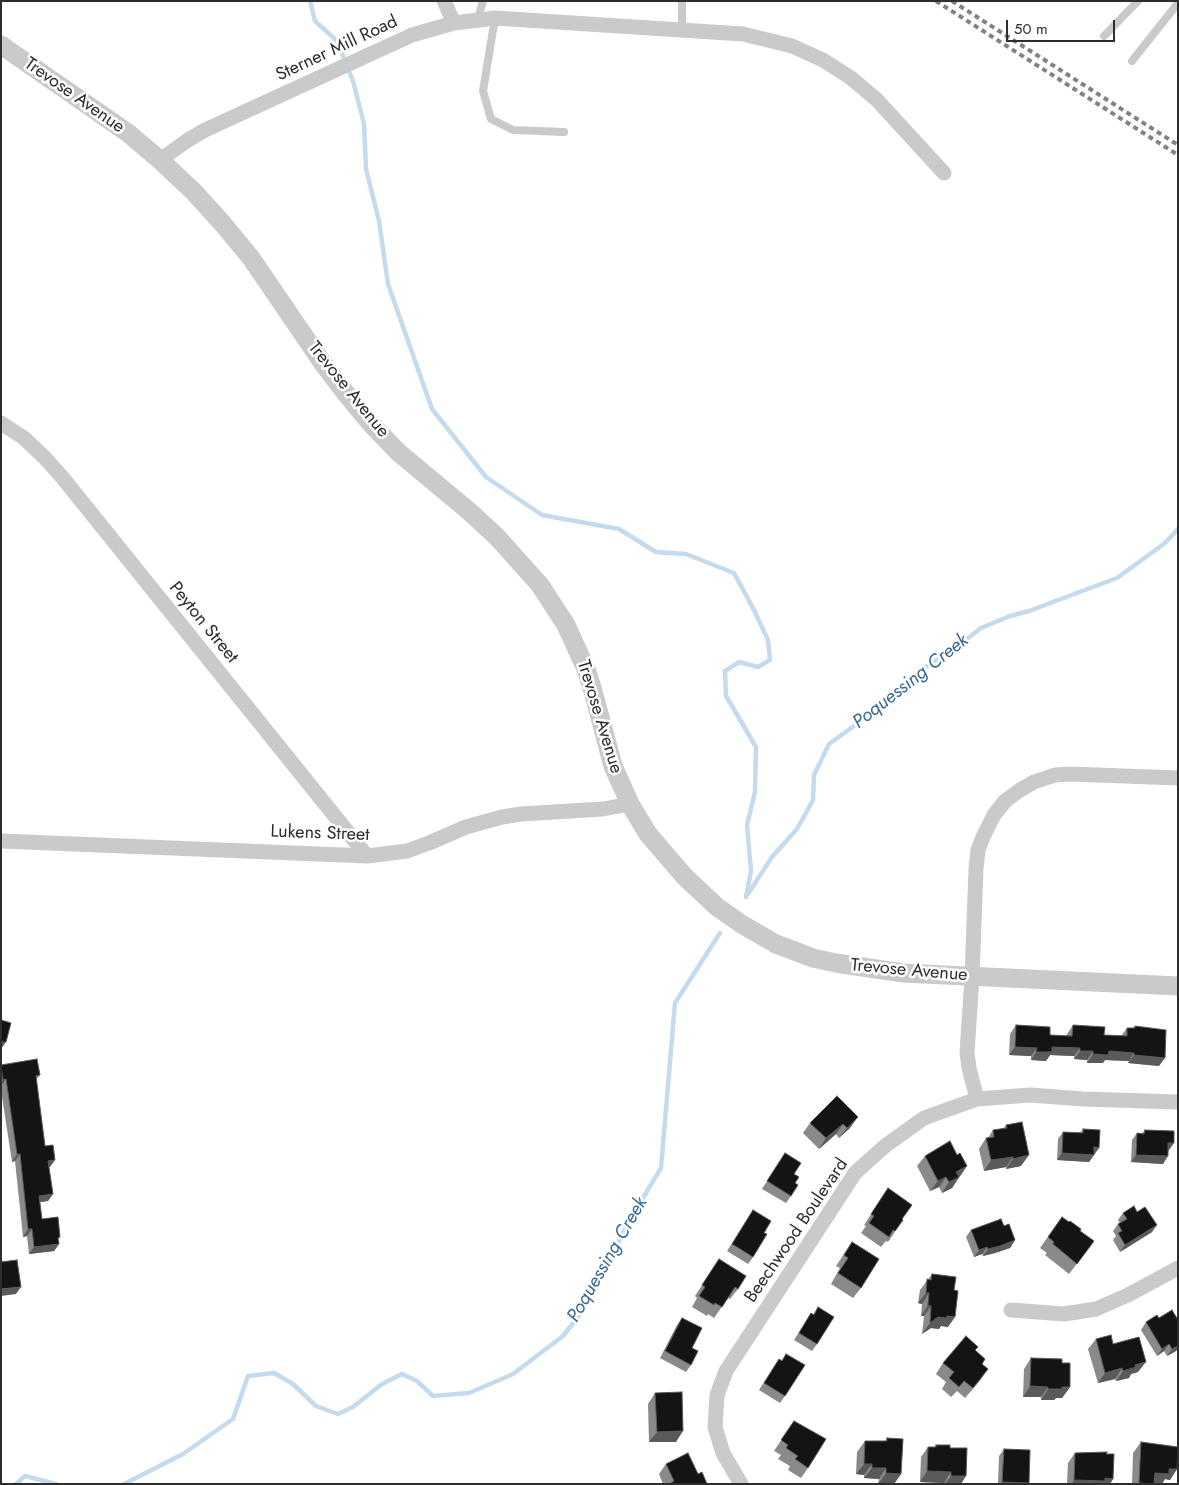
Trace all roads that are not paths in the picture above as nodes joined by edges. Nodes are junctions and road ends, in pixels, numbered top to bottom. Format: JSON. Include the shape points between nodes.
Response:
{"nodes":[{"id":1,"x":444,"y":1,"type":"edge"},
{"id":2,"x":483,"y":1,"type":"edge"},
{"id":3,"x":682,"y":1,"type":"edge"},
{"id":4,"x":1138,"y":1,"type":"edge"},
{"id":5,"x":1178,"y":3,"type":"edge"},
{"id":6,"x":495,"y":18,"type":"junction"},
{"id":7,"x":478,"y":19,"type":"junction"},
{"id":8,"x":454,"y":23,"type":"junction"},
{"id":9,"x":682,"y":30,"type":"junction"},
{"id":10,"x":1104,"y":36,"type":"dead end"},
{"id":11,"x":1,"y":45,"type":"edge"},
{"id":12,"x":1132,"y":62,"type":"dead end"},
{"id":13,"x":564,"y":132,"type":"dead end"},
{"id":14,"x":160,"y":160,"type":"junction"},
{"id":15,"x":944,"y":173,"type":"dead end"},
{"id":16,"x":1,"y":423,"type":"edge"},
{"id":17,"x":1178,"y":778,"type":"edge"},
{"id":18,"x":630,"y":804,"type":"junction"},
{"id":19,"x":1,"y":841,"type":"edge"},
{"id":20,"x":367,"y":856,"type":"junction"},
{"id":21,"x":972,"y":977,"type":"junction"},
{"id":22,"x":1178,"y":986,"type":"edge"},
{"id":23,"x":977,"y":1099,"type":"junction"},
{"id":24,"x":1178,"y":1102,"type":"edge"},
{"id":25,"x":1178,"y":1268,"type":"edge"},
{"id":26,"x":1011,"y":1310,"type":"dead end"},
{"id":27,"x":741,"y":1484,"type":"edge"}],
"edges":[{"from":1,"to":8,"type":"street"},
{"from":2,"to":7,"type":"lane"},
{"from":3,"to":9,"type":"lane"},
{"from":4,"to":10,"type":"lane"},
{"from":5,"to":12,"type":"lane"},
{"from":6,"to":7,"type":"street","name":"Sterner Mill Road"},
{"from":6,"to":9,"type":"street","name":"Sterner Mill Road"},
{"from":6,"to":13,"type":"lane","via":[[484,91],[491,119],[513,130]]},
{"from":7,"to":8,"type":"street","name":"Sterner Mill Road"},
{"from":8,"to":14,"type":"street","name":"Sterner Mill Road","via":[[412,35],[205,130]]},
{"from":9,"to":15,"type":"street","name":"Sterner Mill Road","via":[[768,39],[823,60],[877,100]]},
{"from":11,"to":14,"type":"street","name":"Trevose Avenue"},
{"from":14,"to":18,"type":"street","name":"Trevose Avenue","via":[[194,192],[251,258],[330,373],[372,425],[398,452],[470,512],[540,585],[566,625],[582,661],[613,766]]},
{"from":16,"to":20,"type":"street","name":"Peyton Street","via":[[24,438],[62,477]]},
{"from":17,"to":21,"type":"street","via":[[1056,775],[1034,782],[1005,801],[994,815],[978,850]]},
{"from":18,"to":20,"type":"street","name":"Lukens Street","via":[[502,817],[407,850]]},
{"from":18,"to":21,"type":"street","name":"Trevose Avenue","via":[[648,834],[685,877],[717,907],[789,949],[836,963],[903,973]]},
{"from":19,"to":20,"type":"street","name":"Lukens Street"},
{"from":21,"to":22,"type":"street","name":"Trevose Avenue"},
{"from":21,"to":23,"type":"street","via":[[967,1054]]},
{"from":23,"to":24,"type":"street","name":"Beechwood Boulevard","via":[[1030,1095]]},
{"from":23,"to":27,"type":"street","name":"Beechwood Boulevard","via":[[924,1118],[855,1173],[726,1371],[717,1395],[715,1427],[723,1453]]},
{"from":25,"to":26,"type":"street","via":[[1096,1309],[1064,1314]]}]}
